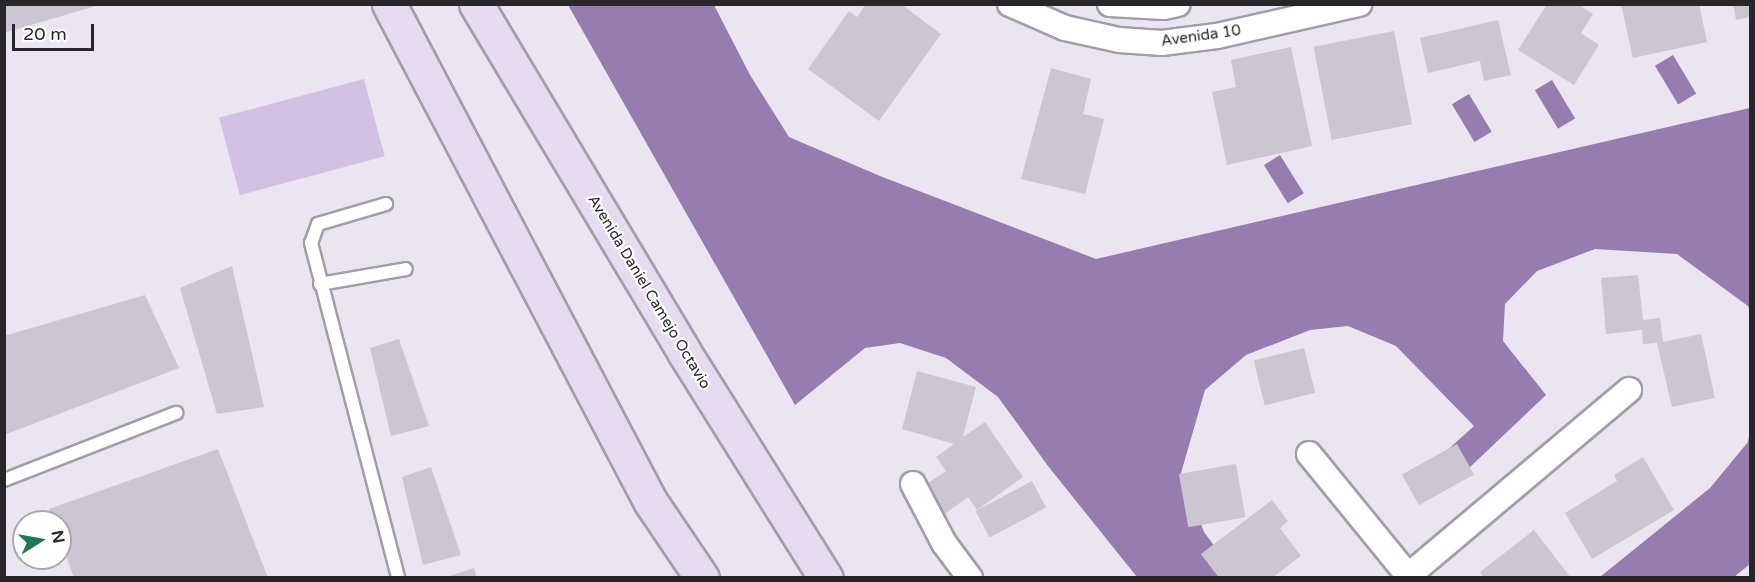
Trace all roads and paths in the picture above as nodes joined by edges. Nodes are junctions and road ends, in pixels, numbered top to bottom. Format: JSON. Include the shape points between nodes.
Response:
{"nodes":[{"id":1,"x":389,"y":4,"type":"edge"},
{"id":2,"x":476,"y":4,"type":"edge"},
{"id":3,"x":1010,"y":4,"type":"edge"},
{"id":4,"x":1110,"y":4,"type":"edge"},
{"id":5,"x":1178,"y":4,"type":"edge"},
{"id":6,"x":1359,"y":4,"type":"edge"},
{"id":7,"x":1302,"y":11,"type":"edge"},
{"id":8,"x":386,"y":204,"type":"dead end"},
{"id":9,"x":406,"y":269,"type":"dead end"},
{"id":10,"x":320,"y":284,"type":"junction"},
{"id":11,"x":1629,"y":390,"type":"dead end"},
{"id":12,"x":176,"y":413,"type":"dead end"},
{"id":13,"x":1309,"y":454,"type":"dead end"},
{"id":14,"x":4,"y":480,"type":"edge"},
{"id":15,"x":913,"y":484,"type":"dead end"},
{"id":16,"x":678,"y":543,"type":"junction"},
{"id":17,"x":1409,"y":577,"type":"edge"},
{"id":18,"x":398,"y":578,"type":"edge"},
{"id":19,"x":687,"y":578,"type":"edge"},
{"id":20,"x":702,"y":578,"type":"edge"},
{"id":21,"x":826,"y":578,"type":"edge"},
{"id":22,"x":970,"y":578,"type":"edge"}],
"edges":[{"from":1,"to":16,"type":"main road","via":[[633,470]]},
{"from":2,"to":21,"type":"main road","name":"Avenida Daniel Camejo Octavio","via":[[684,352]]},
{"from":3,"to":7,"type":"street","name":"Avenida 10","via":[[1065,28],[1119,40],[1162,43],[1217,36]]},
{"from":4,"to":5,"type":"street"},
{"from":6,"to":7,"type":"street","name":"Avenida 10"},
{"from":8,"to":10,"type":"lane","via":[[318,224],[311,243]]},
{"from":9,"to":10,"type":"lane"},
{"from":10,"to":18,"type":"lane"},
{"from":11,"to":17,"type":"street"},
{"from":12,"to":14,"type":"lane"},
{"from":13,"to":17,"type":"street"},
{"from":15,"to":22,"type":"street","via":[[944,543]]},
{"from":16,"to":19,"type":"lane"},
{"from":16,"to":20,"type":"main road"}]}
